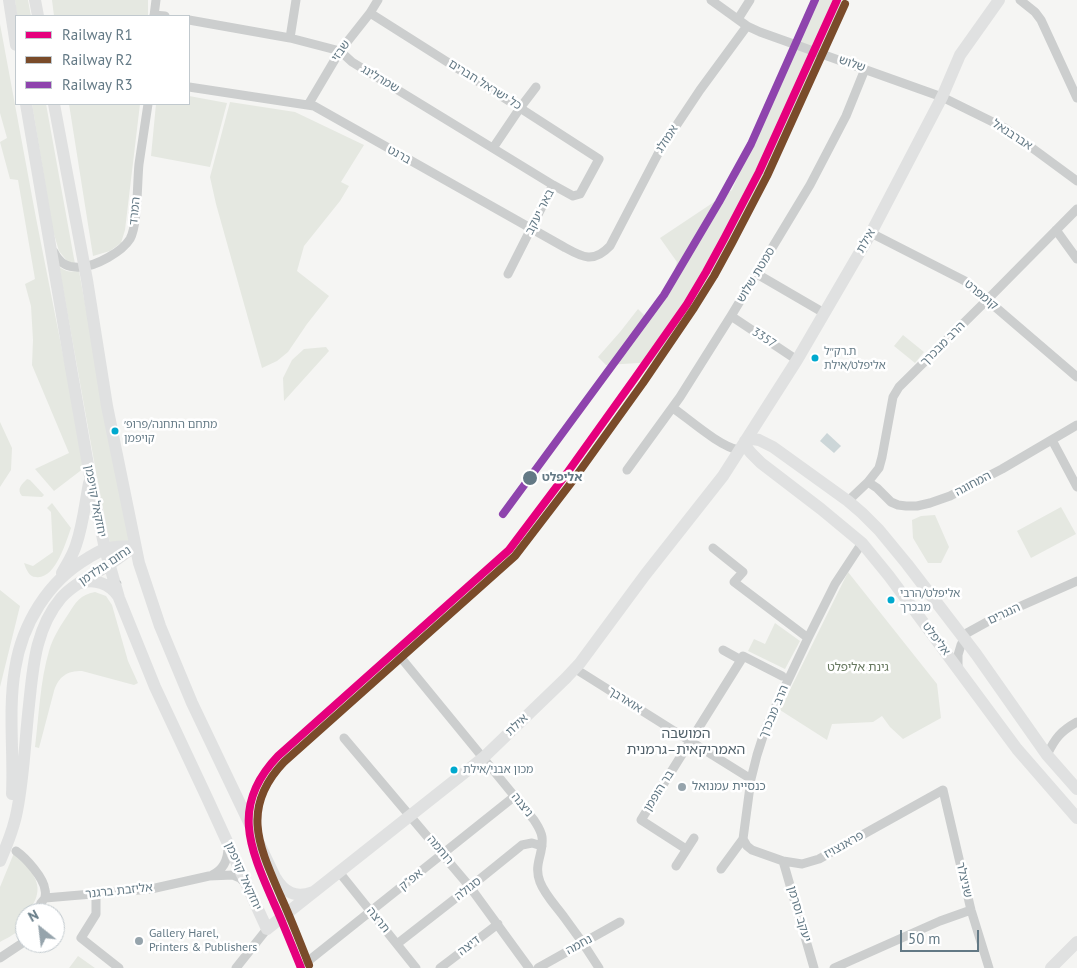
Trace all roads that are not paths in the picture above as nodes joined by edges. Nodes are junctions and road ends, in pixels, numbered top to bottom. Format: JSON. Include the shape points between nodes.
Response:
{"nodes":[{"id":1,"x":9,"y":0,"type":"edge"},
{"id":2,"x":35,"y":0,"type":"edge"},
{"id":3,"x":156,"y":0,"type":"edge"},
{"id":4,"x":296,"y":0,"type":"edge"},
{"id":5,"x":378,"y":0,"type":"edge"},
{"id":6,"x":712,"y":0,"type":"edge"},
{"id":7,"x":750,"y":0,"type":"edge"},
{"id":8,"x":999,"y":0,"type":"edge"},
{"id":9,"x":1020,"y":0,"type":"edge"},
{"id":10,"x":370,"y":13,"type":"junction"},
{"id":11,"x":38,"y":15,"type":"edge"},
{"id":12,"x":154,"y":15,"type":"edge"},
{"id":13,"x":738,"y":19,"type":"junction"},
{"id":14,"x":190,"y":20,"type":"edge"},
{"id":15,"x":747,"y":26,"type":"junction"},
{"id":16,"x":290,"y":38,"type":"junction"},
{"id":17,"x":15,"y":39,"type":"edge"},
{"id":18,"x":340,"y":51,"type":"junction"},
{"id":19,"x":865,"y":69,"type":"junction"},
{"id":20,"x":190,"y":87,"type":"edge"},
{"id":21,"x":536,"y":87,"type":"dead end"},
{"id":22,"x":942,"y":96,"type":"junction"},
{"id":23,"x":1077,"y":98,"type":"edge"},
{"id":24,"x":26,"y":105,"type":"edge"},
{"id":25,"x":54,"y":105,"type":"edge"},
{"id":26,"x":148,"y":105,"type":"edge"},
{"id":27,"x":308,"y":105,"type":"junction"},
{"id":28,"x":520,"y":108,"type":"junction"},
{"id":29,"x":493,"y":148,"type":"junction"},
{"id":30,"x":598,"y":159,"type":"joint"},
{"id":31,"x":1077,"y":181,"type":"edge"},
{"id":32,"x":553,"y":185,"type":"junction"},
{"id":33,"x":1077,"y":209,"type":"edge"},
{"id":34,"x":531,"y":229,"type":"junction"},
{"id":35,"x":1056,"y":230,"type":"junction"},
{"id":36,"x":871,"y":233,"type":"junction"},
{"id":37,"x":48,"y":235,"type":"junction"},
{"id":38,"x":597,"y":256,"type":"joint"},
{"id":39,"x":1077,"y":259,"type":"edge"},
{"id":40,"x":84,"y":267,"type":"junction"},
{"id":41,"x":508,"y":274,"type":"dead end"},
{"id":42,"x":757,"y":274,"type":"junction"},
{"id":43,"x":987,"y":300,"type":"junction"},
{"id":44,"x":824,"y":313,"type":"junction"},
{"id":45,"x":731,"y":316,"type":"junction"},
{"id":46,"x":797,"y":360,"type":"junction"},
{"id":47,"x":1077,"y":377,"type":"edge"},
{"id":48,"x":673,"y":408,"type":"junction"},
{"id":49,"x":1077,"y":425,"type":"edge"},
{"id":50,"x":1052,"y":440,"type":"junction"},
{"id":51,"x":745,"y":448,"type":"junction"},
{"id":52,"x":627,"y":470,"type":"dead end"},
{"id":53,"x":90,"y":476,"type":"junction"},
{"id":54,"x":868,"y":482,"type":"junction"},
{"id":55,"x":1077,"y":487,"type":"edge"},
{"id":56,"x":848,"y":501,"type":"junction"},
{"id":57,"x":862,"y":543,"type":"junction"},
{"id":58,"x":135,"y":546,"type":"junction"},
{"id":59,"x":713,"y":548,"type":"dead end"},
{"id":60,"x":105,"y":549,"type":"junction"},
{"id":61,"x":110,"y":564,"type":"junction"},
{"id":62,"x":1077,"y":581,"type":"edge"},
{"id":63,"x":55,"y":585,"type":"junction"},
{"id":64,"x":76,"y":585,"type":"junction"},
{"id":65,"x":119,"y":598,"type":"junction"},
{"id":66,"x":808,"y":638,"type":"junction"},
{"id":67,"x":964,"y":638,"type":"junction"},
{"id":68,"x":723,"y":650,"type":"dead end"},
{"id":69,"x":402,"y":659,"type":"dead end"},
{"id":70,"x":741,"y":660,"type":"junction"},
{"id":71,"x":574,"y":668,"type":"junction"},
{"id":72,"x":958,"y":668,"type":"junction"},
{"id":73,"x":782,"y":676,"type":"dead end"},
{"id":74,"x":1077,"y":722,"type":"edge"},
{"id":75,"x":344,"y":738,"type":"dead end"},
{"id":76,"x":690,"y":741,"type":"junction"},
{"id":77,"x":1047,"y":755,"type":"junction"},
{"id":78,"x":483,"y":758,"type":"junction"},
{"id":79,"x":751,"y":779,"type":"junction"},
{"id":80,"x":1077,"y":789,"type":"edge"},
{"id":81,"x":943,"y":790,"type":"joint"},
{"id":82,"x":515,"y":796,"type":"junction"},
{"id":83,"x":410,"y":816,"type":"junction"},
{"id":84,"x":1077,"y":818,"type":"edge"},
{"id":85,"x":9,"y":837,"type":"junction"},
{"id":86,"x":694,"y":838,"type":"dead end"},
{"id":87,"x":743,"y":839,"type":"junction"},
{"id":88,"x":227,"y":841,"type":"junction"},
{"id":89,"x":542,"y":846,"type":"junction"},
{"id":90,"x":686,"y":849,"type":"junction"},
{"id":91,"x":16,"y":851,"type":"dead end"},
{"id":92,"x":443,"y":854,"type":"junction"},
{"id":93,"x":0,"y":861,"type":"edge"},
{"id":94,"x":783,"y":861,"type":"junction"},
{"id":95,"x":676,"y":866,"type":"dead end"},
{"id":96,"x":721,"y":869,"type":"dead end"},
{"id":97,"x":339,"y":872,"type":"junction"},
{"id":98,"x":210,"y":876,"type":"junction"},
{"id":99,"x":470,"y":887,"type":"junction"},
{"id":100,"x":250,"y":891,"type":"junction"},
{"id":101,"x":313,"y":892,"type":"junction"},
{"id":102,"x":96,"y":894,"type":"junction"},
{"id":103,"x":45,"y":898,"type":"junction"},
{"id":104,"x":41,"y":903,"type":"edge"},
{"id":105,"x":971,"y":910,"type":"junction"},
{"id":106,"x":371,"y":912,"type":"junction"},
{"id":107,"x":620,"y":922,"type":"dead end"},
{"id":108,"x":498,"y":924,"type":"junction"},
{"id":109,"x":267,"y":929,"type":"junction"},
{"id":110,"x":1077,"y":942,"type":"edge"},
{"id":111,"x":584,"y":943,"type":"junction"},
{"id":112,"x":397,"y":944,"type":"junction"},
{"id":113,"x":15,"y":948,"type":"edge"},
{"id":114,"x":12,"y":950,"type":"junction"},
{"id":115,"x":0,"y":952,"type":"edge"},
{"id":116,"x":0,"y":958,"type":"edge"},
{"id":117,"x":307,"y":962,"type":"dead end"},
{"id":118,"x":119,"y":968,"type":"edge"},
{"id":119,"x":236,"y":968,"type":"edge"},
{"id":120,"x":416,"y":968,"type":"edge"},
{"id":121,"x":440,"y":968,"type":"edge"},
{"id":122,"x":529,"y":968,"type":"edge"},
{"id":123,"x":538,"y":968,"type":"edge"},
{"id":124,"x":599,"y":968,"type":"edge"},
{"id":125,"x":814,"y":968,"type":"edge"},
{"id":126,"x":834,"y":968,"type":"edge"},
{"id":127,"x":989,"y":968,"type":"edge"},
{"id":128,"x":1051,"y":968,"type":"edge"}],
"edges":[{"from":1,"to":17,"type":"main road"},
{"from":2,"to":11,"type":"main road"},
{"from":3,"to":12,"type":"street"},
{"from":4,"to":16,"type":"street"},
{"from":5,"to":10,"type":"street","name":"שבזי"},
{"from":6,"to":13,"type":"street","name":"שלוש"},
{"from":7,"to":13,"type":"street"},
{"from":8,"to":22,"type":"main road","name":"אילת","via":[[960,55]]},
{"from":9,"to":23,"type":"street","via":[[1041,20]]},
{"from":10,"to":18,"type":"street","name":"שבזי"},
{"from":10,"to":28,"type":"street","name":"כל ישראל חברים"},
{"from":13,"to":15,"type":"street","name":"שלוש"},
{"from":14,"to":16,"type":"street","name":"שמרלינג"},
{"from":15,"to":19,"type":"street","name":"שלוש"},
{"from":15,"to":38,"type":"street","name":"אמזלג","via":[[660,150],[610,246]]},
{"from":16,"to":18,"type":"street","name":"שמרלינג"},
{"from":18,"to":27,"type":"street","name":"שבזי"},
{"from":18,"to":29,"type":"street","name":"שמרלינג","via":[[352,62]]},
{"from":19,"to":22,"type":"street","name":"שלוש"},
{"from":19,"to":42,"type":"street","name":"סמטת שלוש","via":[[846,116],[810,185]]},
{"from":20,"to":27,"type":"street","name":"ברנט"},
{"from":21,"to":28,"type":"street"},
{"from":22,"to":31,"type":"street","name":"אברבנאל","via":[[1005,128]]},
{"from":22,"to":36,"type":"main road","name":"אילת"},
{"from":24,"to":37,"type":"main road","name":"יחזקאל קויפמן"},
{"from":25,"to":40,"type":"main road"},
{"from":26,"to":40,"type":"street","name":"המרד","via":[[134,229],[129,241],[117,252]]},
{"from":27,"to":34,"type":"street","name":"ברנט"},
{"from":28,"to":29,"type":"street"},
{"from":28,"to":30,"type":"street","name":"כל ישראל חברים"},
{"from":29,"to":32,"type":"street","name":"שמרלינג"},
{"from":30,"to":32,"type":"street","name":"באר יעקב","via":[[580,194],[573,196]]},
{"from":32,"to":34,"type":"street","name":"באר יעקב"},
{"from":33,"to":35,"type":"street","name":"הרב מבכרך"},
{"from":34,"to":38,"type":"street","name":"ברנט","via":[[581,256]]},
{"from":34,"to":41,"type":"street","name":"באר יעקב"},
{"from":35,"to":39,"type":"street"},
{"from":35,"to":43,"type":"street","name":"הרב מבכרך"},
{"from":36,"to":43,"type":"street","name":"קומפרט","via":[[965,281]]},
{"from":36,"to":44,"type":"main road","name":"אילת"},
{"from":37,"to":40,"type":"street","via":[[60,263]]},
{"from":37,"to":53,"type":"main road","name":"יחזקאל קויפמן"},
{"from":40,"to":58,"type":"main road"},
{"from":42,"to":44,"type":"street"},
{"from":42,"to":45,"type":"street","name":"סמטת שלוש"},
{"from":43,"to":47,"type":"street","name":"קומפרט"},
{"from":43,"to":54,"type":"street","name":"הרב מבכרך","via":[[899,387],[891,407],[881,462]]},
{"from":44,"to":46,"type":"main road","name":"אילת"},
{"from":45,"to":46,"type":"street","name":"3357"},
{"from":45,"to":48,"type":"street","name":"סמטת שלוש"},
{"from":46,"to":51,"type":"main road","name":"אילת"},
{"from":48,"to":51,"type":"street","name":"אליפלט","via":[[730,448]]},
{"from":48,"to":52,"type":"street","name":"סמטת שלוש"},
{"from":49,"to":50,"type":"street","name":"המחוגה"},
{"from":50,"to":54,"type":"street","name":"המחוגה","via":[[950,496],[917,506],[891,502]]},
{"from":50,"to":55,"type":"street"},
{"from":51,"to":56,"type":"main road","name":"אליפלט","via":[[754,439],[760,440]]},
{"from":51,"to":57,"type":"main road","name":"אליפלט"},
{"from":51,"to":71,"type":"main road","name":"אילת"},
{"from":53,"to":60,"type":"main road","name":"יחזקאל קויפמן"},
{"from":53,"to":63,"type":"main road","via":[[76,545]]},
{"from":54,"to":56,"type":"street","name":"הרב מבכרך"},
{"from":56,"to":67,"type":"main road","name":"אליפלט","via":[[879,530]]},
{"from":57,"to":66,"type":"street","name":"הרב מבכרך","via":[[835,584]]},
{"from":57,"to":72,"type":"main road","name":"אליפלט"},
{"from":58,"to":60,"type":"main road","name":"נחום גולדמן"},
{"from":58,"to":61,"type":"main road","name":"נחום גולדמן"},
{"from":58,"to":101,"type":"main road","via":[[149,593],[192,703],[275,877],[289,892],[302,895]]},
{"from":59,"to":66,"type":"street","via":[[742,572],[734,582]]},
{"from":60,"to":61,"type":"main road","name":"יחזקאל קויפמן"},
{"from":60,"to":63,"type":"main road","name":"נחום גולדמן","via":[[78,564]]},
{"from":61,"to":64,"type":"main road","name":"נחום גולדמן"},
{"from":61,"to":65,"type":"main road","name":"יחזקאל קויפמן"},
{"from":62,"to":67,"type":"street","name":"הנגרים","via":[[996,617],[967,633]]},
{"from":63,"to":85,"type":"main road","name":"נחום גולדמן","via":[[33,614],[15,668]]},
{"from":64,"to":65,"type":"main road","via":[[91,581],[102,583],[112,588]]},
{"from":64,"to":85,"type":"main road","name":"נחום גולדמן","via":[[61,598],[47,620],[37,646],[17,813]]},
{"from":65,"to":88,"type":"main road","name":"יחזקאל קויפמן","via":[[155,687]]},
{"from":66,"to":79,"type":"street","name":"הרב מבכרך","via":[[766,727]]},
{"from":67,"to":72,"type":"street","via":[[960,645]]},
{"from":67,"to":77,"type":"main road","name":"אליפלט"},
{"from":68,"to":70,"type":"street"},
{"from":69,"to":78,"type":"street","name":"ניצנה"},
{"from":70,"to":73,"type":"street","via":[[743,656]]},
{"from":70,"to":76,"type":"street","name":"בר הופמן"},
{"from":71,"to":76,"type":"street","name":"אוארבך"},
{"from":71,"to":78,"type":"main road","name":"אילת"},
{"from":72,"to":84,"type":"main road","name":"אליפלט","via":[[1017,749]]},
{"from":74,"to":77,"type":"street","via":[[1064,729]]},
{"from":75,"to":83,"type":"street","name":"רוחמה"},
{"from":76,"to":79,"type":"street","name":"אוארבך"},
{"from":76,"to":90,"type":"street","name":"בר הופמן","via":[[641,820]]},
{"from":77,"to":80,"type":"main road","name":"אליפלט"},
{"from":78,"to":82,"type":"street","name":"ניצנה"},
{"from":78,"to":83,"type":"main road","name":"אילת"},
{"from":79,"to":87,"type":"street","name":"הרב מבכרך"},
{"from":81,"to":94,"type":"street","name":"פראנצויז","via":[[819,859],[802,864]]},
{"from":81,"to":105,"type":"street","name":"שניצלר"},
{"from":82,"to":89,"type":"street","name":"ניצנה","via":[[539,828]]},
{"from":82,"to":92,"type":"street","name":"אפ\"ק"},
{"from":83,"to":92,"type":"street","name":"רוחמה"},
{"from":83,"to":97,"type":"main road","name":"אילת"},
{"from":85,"to":93,"type":"main road","name":"נחום גולדמן"},
{"from":86,"to":90,"type":"street"},
{"from":87,"to":94,"type":"street","name":"פראנצויז","via":[[752,850]]},
{"from":87,"to":96,"type":"street"},
{"from":88,"to":98,"type":"street","via":[[226,861],[221,870]]},
{"from":88,"to":100,"type":"main road","name":"יחזקאל קויפמן"},
{"from":89,"to":99,"type":"street","name":"סגולה","via":[[522,845]]},
{"from":89,"to":111,"type":"street","name":"ניצנה","via":[[537,871],[542,888]]},
{"from":90,"to":95,"type":"street"},
{"from":91,"to":103,"type":"street","via":[[42,879]]},
{"from":92,"to":99,"type":"street","name":"רוחמה"},
{"from":92,"to":106,"type":"street","name":"אפ\"ק"},
{"from":94,"to":125,"type":"street","name":"יעקב וסרמן"},
{"from":97,"to":101,"type":"main road","name":"אילת"},
{"from":97,"to":106,"type":"street","name":"תרצה"},
{"from":98,"to":100,"type":"street","name":"אליזבת ברגנר","via":[[238,877]]},
{"from":98,"to":102,"type":"street","name":"אליזבת ברגנר","via":[[151,889]]},
{"from":99,"to":108,"type":"street","name":"רוחמה"},
{"from":99,"to":112,"type":"street","name":"סגולה"},
{"from":100,"to":109,"type":"main road","name":"יחזקאל קויפמן"},
{"from":101,"to":109,"type":"main road","name":"אילת"},
{"from":102,"to":103,"type":"street","name":"אליזבת ברגנר"},
{"from":102,"to":118,"type":"street","via":[[96,914],[81,938]]},
{"from":103,"to":104,"type":"street"},
{"from":105,"to":126,"type":"street"},
{"from":105,"to":127,"type":"street","name":"שניצלר"},
{"from":106,"to":112,"type":"street","name":"תרצה"},
{"from":106,"to":117,"type":"street","name":"אפ\"ק"},
{"from":107,"to":111,"type":"street","name":"נחמה"},
{"from":108,"to":121,"type":"street","name":"דיצה"},
{"from":108,"to":122,"type":"street","name":"רוחמה"},
{"from":109,"to":119,"type":"street"},
{"from":110,"to":128,"type":"main road"},
{"from":111,"to":123,"type":"street","name":"נחמה"},
{"from":111,"to":124,"type":"street","name":"ניצנה"},
{"from":112,"to":120,"type":"street","name":"תרצה"},
{"from":113,"to":114,"type":"street"},
{"from":114,"to":115,"type":"street"},
{"from":114,"to":116,"type":"street"}]}
